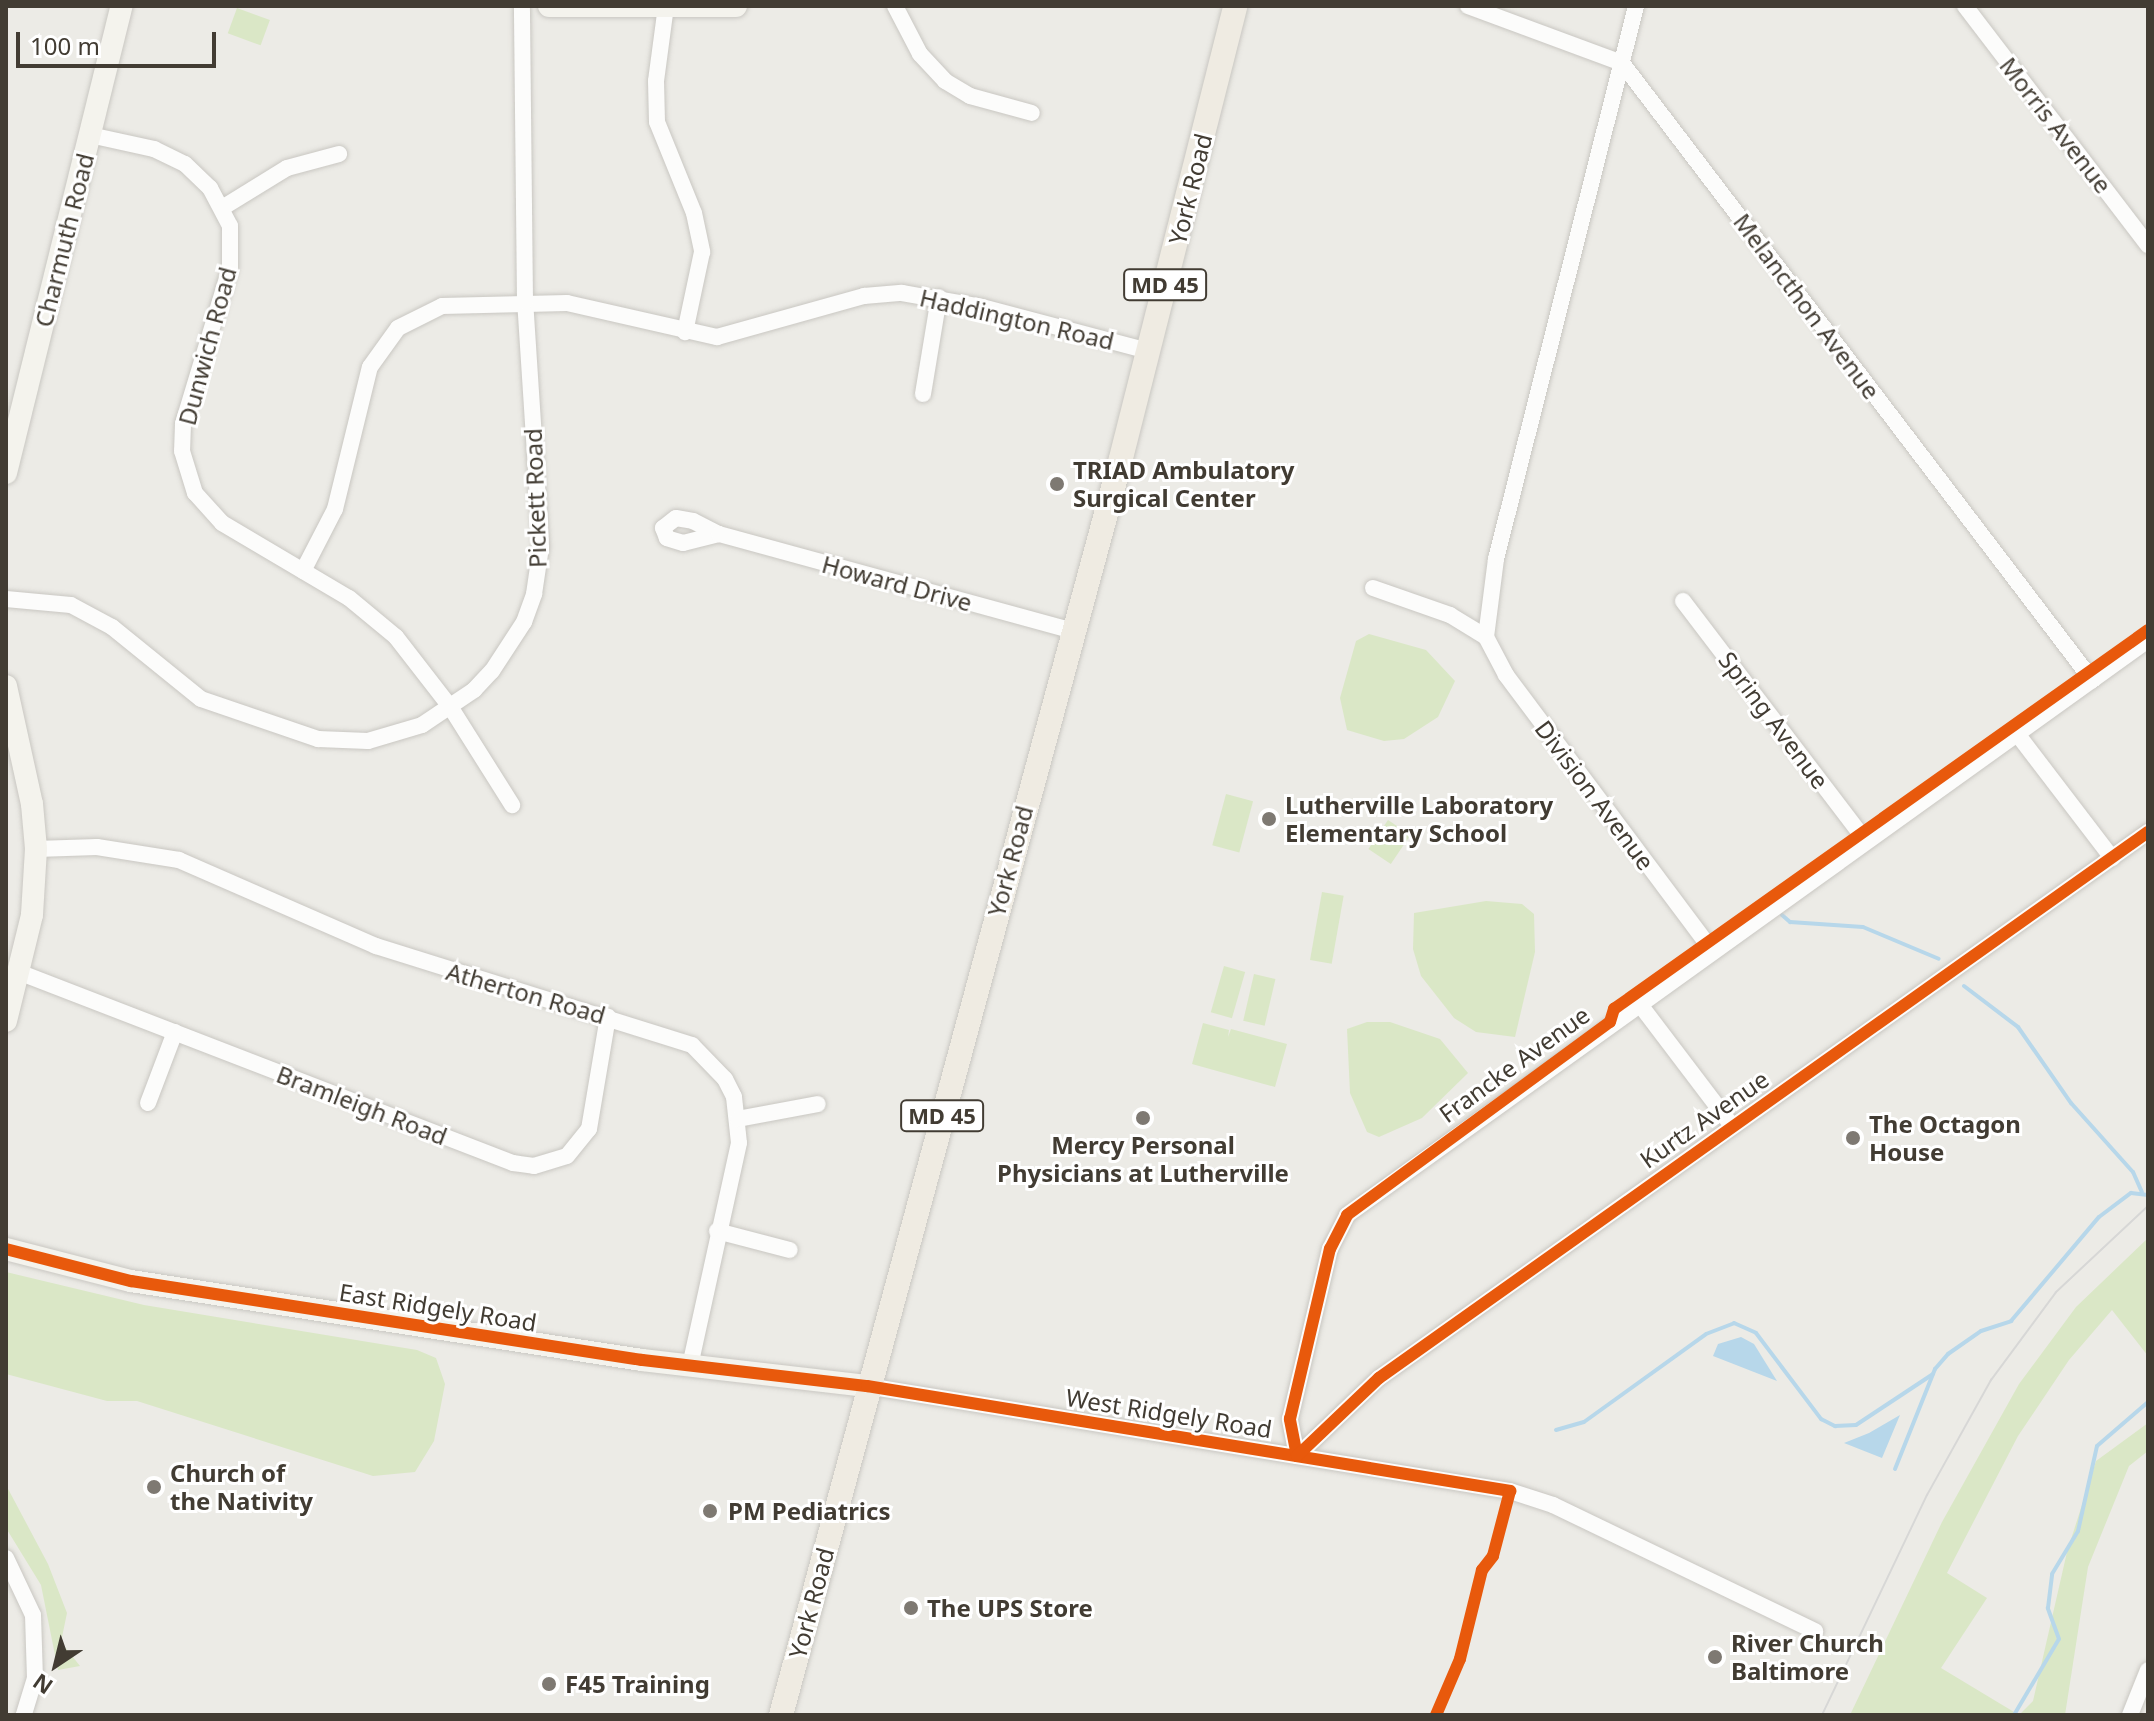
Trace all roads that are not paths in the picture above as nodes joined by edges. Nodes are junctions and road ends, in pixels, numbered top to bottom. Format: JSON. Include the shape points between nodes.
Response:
{"nodes":[{"id":1,"x":122,"y":6,"type":"edge"},
{"id":2,"x":522,"y":6,"type":"edge"},
{"id":3,"x":549,"y":6,"type":"edge"},
{"id":4,"x":736,"y":6,"type":"edge"},
{"id":5,"x":895,"y":6,"type":"edge"},
{"id":6,"x":1235,"y":6,"type":"edge"},
{"id":7,"x":1468,"y":6,"type":"edge"},
{"id":8,"x":1636,"y":6,"type":"edge"},
{"id":9,"x":1965,"y":6,"type":"edge"},
{"id":10,"x":665,"y":7,"type":"edge"},
{"id":11,"x":1622,"y":63,"type":"junction"},
{"id":12,"x":1032,"y":113,"type":"dead end"},
{"id":13,"x":90,"y":135,"type":"junction"},
{"id":14,"x":339,"y":154,"type":"dead end"},
{"id":15,"x":222,"y":208,"type":"junction"},
{"id":16,"x":2148,"y":245,"type":"edge"},
{"id":17,"x":939,"y":297,"type":"junction"},
{"id":18,"x":525,"y":301,"type":"junction"},
{"id":19,"x":685,"y":332,"type":"junction"},
{"id":20,"x":1148,"y":351,"type":"junction"},
{"id":21,"x":923,"y":394,"type":"dead end"},
{"id":22,"x":10,"y":440,"type":"edge"},
{"id":23,"x":6,"y":473,"type":"edge"},
{"id":24,"x":719,"y":534,"type":"dead end"},
{"id":25,"x":303,"y":571,"type":"junction"},
{"id":26,"x":1373,"y":588,"type":"dead end"},
{"id":27,"x":6,"y":599,"type":"edge"},
{"id":28,"x":1683,"y":601,"type":"dead end"},
{"id":29,"x":1074,"y":631,"type":"junction"},
{"id":30,"x":1486,"y":637,"type":"junction"},
{"id":31,"x":2148,"y":640,"type":"edge"},
{"id":32,"x":2092,"y":680,"type":"junction"},
{"id":33,"x":6,"y":686,"type":"edge"},
{"id":34,"x":451,"y":708,"type":"junction"},
{"id":35,"x":2018,"y":735,"type":"junction"},
{"id":36,"x":512,"y":805,"type":"dead end"},
{"id":37,"x":2148,"y":832,"type":"edge"},
{"id":38,"x":1865,"y":840,"type":"junction"},
{"id":39,"x":36,"y":849,"type":"junction"},
{"id":40,"x":2112,"y":858,"type":"junction"},
{"id":41,"x":1711,"y":949,"type":"junction"},
{"id":42,"x":21,"y":973,"type":"junction"},
{"id":43,"x":1638,"y":1002,"type":"junction"},
{"id":44,"x":608,"y":1017,"type":"junction"},
{"id":45,"x":6,"y":1021,"type":"edge"},
{"id":46,"x":175,"y":1032,"type":"junction"},
{"id":47,"x":148,"y":1103,"type":"dead end"},
{"id":48,"x":818,"y":1104,"type":"dead end"},
{"id":49,"x":738,"y":1119,"type":"junction"},
{"id":50,"x":1732,"y":1126,"type":"junction"},
{"id":51,"x":717,"y":1231,"type":"junction"},
{"id":52,"x":6,"y":1249,"type":"edge"},
{"id":53,"x":790,"y":1250,"type":"dead end"},
{"id":54,"x":690,"y":1366,"type":"junction"},
{"id":55,"x":867,"y":1386,"type":"junction"},
{"id":56,"x":1297,"y":1456,"type":"junction"},
{"id":57,"x":6,"y":1558,"type":"edge"},
{"id":58,"x":1815,"y":1631,"type":"dead end"},
{"id":59,"x":2148,"y":1670,"type":"edge"},
{"id":60,"x":24,"y":1715,"type":"edge"},
{"id":61,"x":781,"y":1715,"type":"edge"},
{"id":62,"x":2130,"y":1715,"type":"edge"}],
"edges":[{"from":1,"to":13,"type":"street","name":"Charmuth Road"},
{"from":2,"to":18,"type":"street","name":"Pickett Road"},
{"from":3,"to":10,"type":"street"},
{"from":4,"to":10,"type":"street"},
{"from":5,"to":12,"type":"street","via":[[920,54],[945,81],[970,96]]},
{"from":6,"to":20,"type":"main road","name":"York Road","number":"MD 45"},
{"from":7,"to":11,"type":"street"},
{"from":8,"to":11,"type":"street"},
{"from":9,"to":16,"type":"street","name":"Morris Avenue"},
{"from":10,"to":19,"type":"street","via":[[656,113],[694,213],[702,252]]},
{"from":11,"to":30,"type":"street","via":[[1496,559]]},
{"from":11,"to":32,"type":"street","name":"Melancthon Avenue"},
{"from":13,"to":15,"type":"street","name":"Dunwich Road","via":[[169,156],[198,176]]},
{"from":13,"to":22,"type":"street","name":"Charmuth Road"},
{"from":14,"to":15,"type":"street","via":[[287,168]]},
{"from":15,"to":25,"type":"street","name":"Dunwich Road","via":[[230,226],[230,268],[183,424],[186,474],[222,523]]},
{"from":17,"to":19,"type":"street","name":"Haddington Road","via":[[864,296],[732,335]]},
{"from":17,"to":20,"type":"street","name":"Haddington Road"},
{"from":17,"to":21,"type":"street"},
{"from":18,"to":19,"type":"street","name":"Haddington Road","via":[[584,306]]},
{"from":18,"to":25,"type":"street","name":"Haddington Road","via":[[442,306],[416,315],[383,344],[362,392],[335,509]]},
{"from":18,"to":34,"type":"street","name":"Pickett Road","via":[[539,571],[510,648]]},
{"from":20,"to":29,"type":"main road","name":"York Road","number":"MD 45"},
{"from":22,"to":23,"type":"street","name":"Charmuth Road"},
{"from":24,"to":29,"type":"street","name":"Howard Drive"},
{"from":25,"to":34,"type":"street","name":"Dunwich Road","via":[[375,617]]},
{"from":26,"to":30,"type":"street","via":[[1450,615]]},
{"from":27,"to":34,"type":"street","name":"Pickett Road","via":[[45,599],[93,615],[201,699],[294,735],[368,741],[422,725]]},
{"from":28,"to":38,"type":"street","name":"Spring Avenue"},
{"from":29,"to":55,"type":"main road","name":"York Road","number":"MD 45"},
{"from":30,"to":41,"type":"street","name":"Division Avenue","via":[[1506,675]]},
{"from":31,"to":32,"type":"street","name":"Francke Avenue"},
{"from":32,"to":35,"type":"street","name":"Francke Avenue"},
{"from":33,"to":39,"type":"street","via":[[32,804]]},
{"from":34,"to":36,"type":"street","name":"Dunwich Road"},
{"from":35,"to":38,"type":"street","name":"Francke Avenue"},
{"from":35,"to":40,"type":"street"},
{"from":37,"to":40,"type":"street","name":"Kurtz Avenue"},
{"from":38,"to":41,"type":"street","name":"Francke Avenue"},
{"from":39,"to":42,"type":"street"},
{"from":39,"to":44,"type":"street","name":"Atherton Road","via":[[97,847],[179,860],[376,946]]},
{"from":40,"to":50,"type":"street","name":"Kurtz Avenue"},
{"from":41,"to":43,"type":"street","name":"Francke Avenue"},
{"from":42,"to":45,"type":"street"},
{"from":42,"to":46,"type":"street","name":"Bramleigh Road"},
{"from":43,"to":50,"type":"street"},
{"from":43,"to":56,"type":"street","name":"Francke Avenue","via":[[1347,1215],[1330,1249],[1290,1419]]},
{"from":44,"to":46,"type":"street","name":"Bramleigh Road","via":[[589,1129],[567,1156],[534,1166],[513,1163]]},
{"from":44,"to":49,"type":"street","name":"Atherton Road","via":[[692,1045],[725,1079]]},
{"from":46,"to":47,"type":"street"},
{"from":48,"to":49,"type":"street"},
{"from":49,"to":51,"type":"street","name":"Atherton Road","via":[[735,1168]]},
{"from":50,"to":56,"type":"street","name":"Kurtz Avenue","via":[[1379,1378]]},
{"from":51,"to":53,"type":"street"},
{"from":51,"to":54,"type":"street","name":"Atherton Road"},
{"from":52,"to":54,"type":"street","name":"East Ridgely Road","via":[[131,1281]]},
{"from":54,"to":55,"type":"street","name":"East Ridgely Road"},
{"from":55,"to":56,"type":"street","name":"West Ridgely Road"},
{"from":55,"to":61,"type":"main road","name":"York Road","number":"MD 45"},
{"from":56,"to":58,"type":"street","name":"West Ridgely Road","via":[[1537,1498]]},
{"from":57,"to":60,"type":"street","via":[[33,1615],[35,1678]]},
{"from":59,"to":62,"type":"street"}]}
